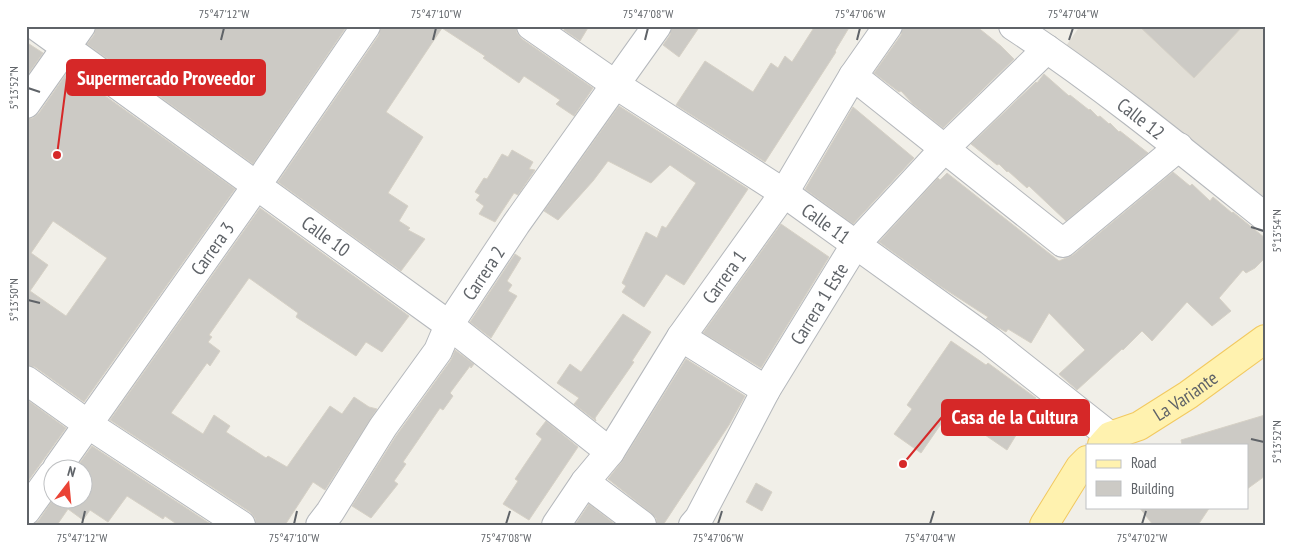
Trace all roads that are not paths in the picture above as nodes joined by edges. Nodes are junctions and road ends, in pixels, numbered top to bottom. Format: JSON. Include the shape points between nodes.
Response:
{"nodes":[{"id":1,"x":36,"y":26,"type":"edge"},
{"id":2,"x":366,"y":26,"type":"edge"},
{"id":3,"x":531,"y":26,"type":"edge"},
{"id":4,"x":657,"y":26,"type":"edge"},
{"id":5,"x":888,"y":26,"type":"edge"},
{"id":6,"x":1013,"y":26,"type":"edge"},
{"id":7,"x":73,"y":37,"type":"edge"},
{"id":8,"x":1047,"y":49,"type":"junction"},
{"id":9,"x":853,"y":76,"type":"junction"},
{"id":10,"x":616,"y":85,"type":"junction"},
{"id":11,"x":26,"y":104,"type":"edge"},
{"id":12,"x":1179,"y":147,"type":"junction"},
{"id":13,"x":944,"y":149,"type":"junction"},
{"id":14,"x":257,"y":185,"type":"junction"},
{"id":15,"x":784,"y":193,"type":"junction"},
{"id":16,"x":1265,"y":217,"type":"edge"},
{"id":17,"x":855,"y":245,"type":"junction"},
{"id":18,"x":449,"y":325,"type":"junction"},
{"id":19,"x":680,"y":337,"type":"junction"},
{"id":20,"x":1265,"y":339,"type":"edge"},
{"id":21,"x":26,"y":380,"type":"edge"},
{"id":22,"x":766,"y":390,"type":"junction"},
{"id":23,"x":89,"y":425,"type":"junction"},
{"id":24,"x":1106,"y":440,"type":"edge"},
{"id":25,"x":610,"y":452,"type":"junction"},
{"id":26,"x":64,"y":458,"type":"edge"},
{"id":27,"x":1086,"y":461,"type":"edge"},
{"id":28,"x":585,"y":482,"type":"junction"},
{"id":29,"x":42,"y":489,"type":"edge"},
{"id":30,"x":26,"y":511,"type":"edge"},
{"id":31,"x":701,"y":523,"type":"edge"},
{"id":32,"x":240,"y":525,"type":"edge"},
{"id":33,"x":320,"y":525,"type":"edge"},
{"id":34,"x":556,"y":525,"type":"edge"},
{"id":35,"x":642,"y":525,"type":"edge"},
{"id":36,"x":1044,"y":525,"type":"edge"}],
"edges":[{"from":1,"to":7,"type":"street","name":"Calle 10"},
{"from":2,"to":14,"type":"street","name":"Carrera 3"},
{"from":3,"to":10,"type":"street","name":"Calle 11"},
{"from":4,"to":10,"type":"street","name":"Carrera 2"},
{"from":5,"to":9,"type":"street","name":"Carrera 1"},
{"from":6,"to":8,"type":"street","name":"Calle 12"},
{"from":7,"to":11,"type":"street"},
{"from":7,"to":14,"type":"street","name":"Calle 10"},
{"from":8,"to":12,"type":"street","name":"Calle 12"},
{"from":8,"to":13,"type":"street","name":"Carrera 1 Este"},
{"from":9,"to":13,"type":"street"},
{"from":9,"to":15,"type":"street","name":"Carrera 1"},
{"from":10,"to":15,"type":"street","name":"Calle 11"},
{"from":10,"to":18,"type":"street","name":"Carrera 2","via":[[516,224]]},
{"from":12,"to":13,"type":"street","via":[[1063,243]]},
{"from":12,"to":16,"type":"street","name":"Calle 12"},
{"from":13,"to":17,"type":"street","name":"Carrera 1 Este"},
{"from":14,"to":18,"type":"street","name":"Calle 10"},
{"from":14,"to":23,"type":"street","name":"Carrera 3"},
{"from":15,"to":17,"type":"street","name":"Calle 11"},
{"from":15,"to":19,"type":"street","name":"Carrera 1"},
{"from":17,"to":22,"type":"street","name":"Carrera 1 Este"},
{"from":17,"to":24,"type":"street","name":"Calle 11","via":[[990,341]]},
{"from":18,"to":25,"type":"street","name":"Calle 10"},
{"from":18,"to":33,"type":"street","name":"Carrera 2","via":[[438,351],[383,427]]},
{"from":19,"to":22,"type":"street"},
{"from":19,"to":25,"type":"street","name":"Carrera 1"},
{"from":20,"to":24,"type":"main road","name":"La Variante","via":[[1140,426]]},
{"from":21,"to":23,"type":"street"},
{"from":22,"to":31,"type":"street","name":"Carrera 1 Este"},
{"from":23,"to":26,"type":"street","name":"Carrera 3"},
{"from":23,"to":32,"type":"street"},
{"from":25,"to":28,"type":"street","name":"Carrera 1"},
{"from":27,"to":36,"type":"main road"},
{"from":28,"to":34,"type":"street","name":"Carrera 1"},
{"from":28,"to":35,"type":"street"},
{"from":29,"to":30,"type":"street"}]}
